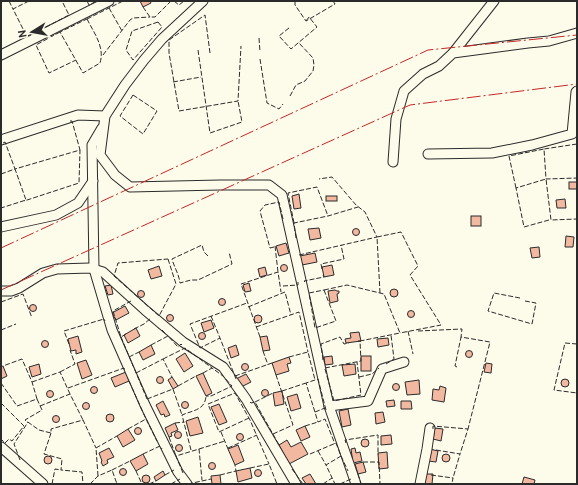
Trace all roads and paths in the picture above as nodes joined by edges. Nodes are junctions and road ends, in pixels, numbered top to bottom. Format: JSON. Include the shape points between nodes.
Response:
{"nodes":[{"id":1,"x":109,"y":1,"type":"edge"},
{"id":2,"x":203,"y":1,"type":"edge"},
{"id":3,"x":494,"y":1,"type":"edge"},
{"id":4,"x":577,"y":33,"type":"edge"},
{"id":5,"x":453,"y":53,"type":"junction"},
{"id":6,"x":1,"y":55,"type":"edge"},
{"id":7,"x":577,"y":92,"type":"edge"},
{"id":8,"x":104,"y":120,"type":"junction"},
{"id":9,"x":1,"y":140,"type":"edge"},
{"id":10,"x":428,"y":154,"type":"dead end"},
{"id":11,"x":393,"y":162,"type":"dead end"},
{"id":12,"x":93,"y":182,"type":"junction"},
{"id":13,"x":1,"y":226,"type":"edge"},
{"id":14,"x":94,"y":269,"type":"junction"},
{"id":15,"x":1,"y":291,"type":"edge"},
{"id":16,"x":404,"y":362,"type":"dead end"},
{"id":17,"x":329,"y":406,"type":"junction"},
{"id":18,"x":430,"y":428,"type":"dead end"},
{"id":19,"x":1,"y":447,"type":"edge"},
{"id":20,"x":43,"y":484,"type":"edge"},
{"id":21,"x":187,"y":484,"type":"edge"},
{"id":22,"x":296,"y":484,"type":"edge"},
{"id":23,"x":356,"y":484,"type":"edge"},
{"id":24,"x":420,"y":484,"type":"edge"}],
"edges":[{"from":1,"to":6,"type":"street"},
{"from":2,"to":8,"type":"street","via":[[162,39],[144,60]]},
{"from":3,"to":5,"type":"street"},
{"from":4,"to":5,"type":"street","via":[[549,41]]},
{"from":5,"to":11,"type":"street","via":[[404,91],[396,119]]},
{"from":7,"to":10,"type":"street","via":[[572,134],[492,153]]},
{"from":8,"to":9,"type":"street","via":[[78,116]]},
{"from":8,"to":12,"type":"street","via":[[92,145]]},
{"from":8,"to":17,"type":"street","via":[[100,155],[115,175],[130,187],[270,185],[282,195]]},
{"from":12,"to":13,"type":"street","via":[[78,203],[56,215]]},
{"from":12,"to":14,"type":"street"},
{"from":14,"to":15,"type":"street","via":[[57,268],[43,273],[19,288]]},
{"from":14,"to":21,"type":"street","via":[[112,330],[144,405],[178,472]]},
{"from":14,"to":22,"type":"street","via":[[106,275],[183,342],[223,367],[246,399]]},
{"from":16,"to":17,"type":"street","via":[[382,369],[368,401]]},
{"from":17,"to":23,"type":"street"},
{"from":18,"to":24,"type":"street"},
{"from":19,"to":20,"type":"street"}]}
